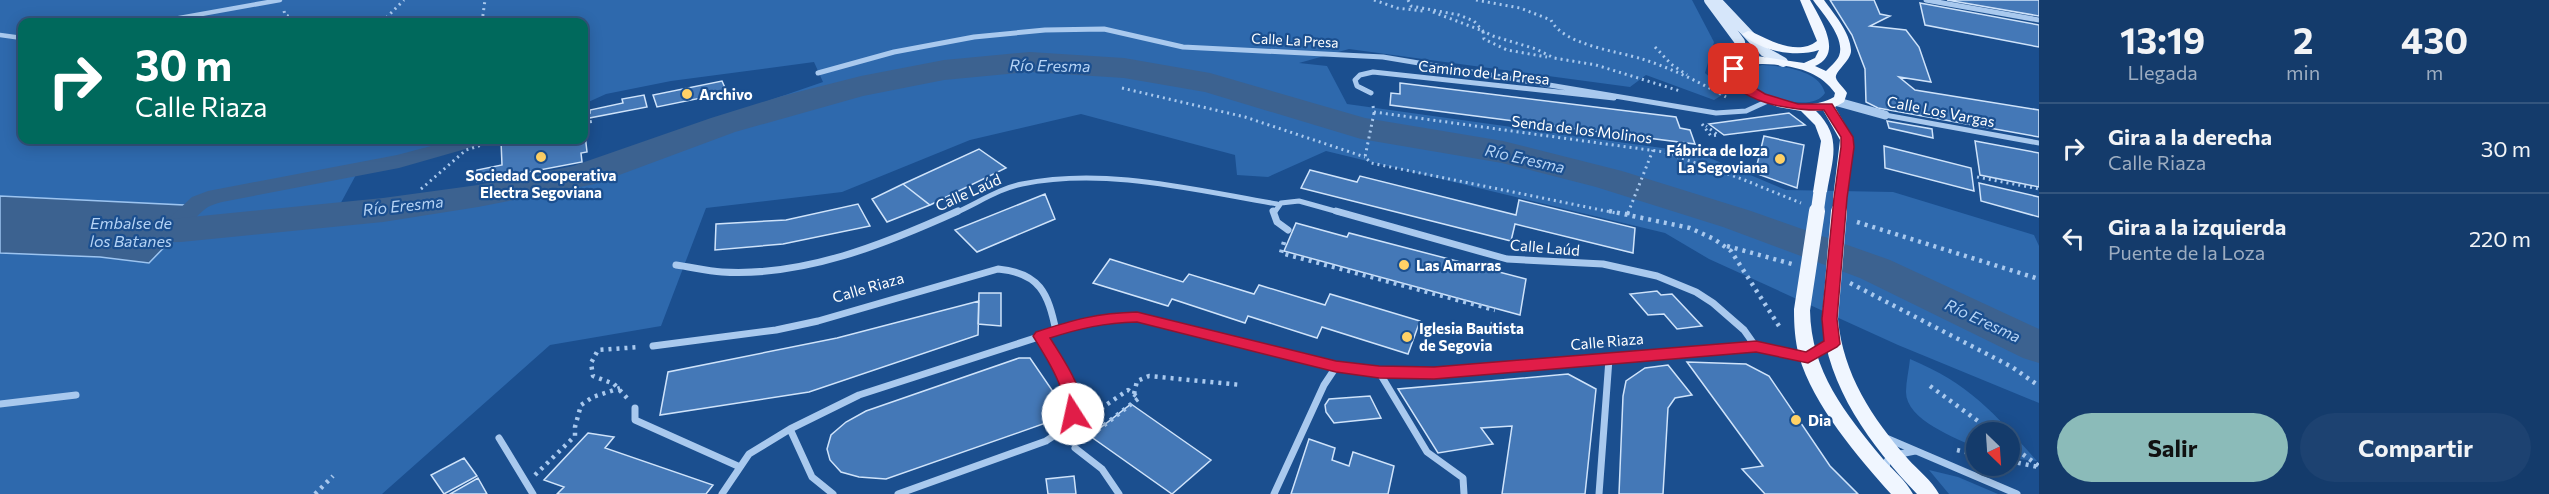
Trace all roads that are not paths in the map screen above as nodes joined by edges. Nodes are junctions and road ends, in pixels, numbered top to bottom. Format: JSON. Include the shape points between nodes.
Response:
{"nodes":[{"id":1,"x":279,"y":0,"type":"edge"},
{"id":2,"x":1709,"y":0,"type":"edge"},
{"id":3,"x":1716,"y":0,"type":"edge"},
{"id":4,"x":1805,"y":0,"type":"edge"},
{"id":5,"x":1818,"y":0,"type":"edge"},
{"id":6,"x":1926,"y":0,"type":"edge"},
{"id":7,"x":179,"y":18,"type":"edge"},
{"id":8,"x":2039,"y":20,"type":"edge"},
{"id":9,"x":1748,"y":34,"type":"junction"},
{"id":10,"x":0,"y":35,"type":"edge"},
{"id":11,"x":18,"y":37,"type":"edge"},
{"id":12,"x":1824,"y":41,"type":"junction"},
{"id":13,"x":1783,"y":62,"type":"junction"},
{"id":14,"x":1742,"y":63,"type":"junction"},
{"id":15,"x":1804,"y":67,"type":"junction"},
{"id":16,"x":819,"y":73,"type":"dead end"},
{"id":17,"x":1830,"y":80,"type":"junction"},
{"id":18,"x":1371,"y":93,"type":"road end"},
{"id":19,"x":1636,"y":100,"type":"junction"},
{"id":20,"x":1770,"y":100,"type":"junction"},
{"id":21,"x":1833,"y":104,"type":"junction"},
{"id":22,"x":1805,"y":108,"type":"junction"},
{"id":23,"x":1885,"y":115,"type":"joint"},
{"id":24,"x":2039,"y":144,"type":"edge"},
{"id":25,"x":1277,"y":204,"type":"junction"},
{"id":26,"x":1288,"y":230,"type":"road end"},
{"id":27,"x":676,"y":265,"type":"dead end"},
{"id":28,"x":1056,"y":331,"type":"junction"},
{"id":29,"x":1041,"y":336,"type":"junction"},
{"id":30,"x":1832,"y":344,"type":"junction"},
{"id":31,"x":652,"y":346,"type":"dead end"},
{"id":32,"x":1756,"y":347,"type":"junction"},
{"id":33,"x":1808,"y":358,"type":"junction"},
{"id":34,"x":1609,"y":359,"type":"junction"},
{"id":35,"x":1336,"y":367,"type":"junction"},
{"id":36,"x":1379,"y":372,"type":"junction"},
{"id":37,"x":76,"y":395,"type":"dead end"},
{"id":38,"x":0,"y":404,"type":"edge"},
{"id":39,"x":635,"y":408,"type":"road end"},
{"id":40,"x":790,"y":429,"type":"junction"},
{"id":41,"x":1879,"y":435,"type":"junction"},
{"id":42,"x":499,"y":438,"type":"dead end"},
{"id":43,"x":1075,"y":448,"type":"road end"},
{"id":44,"x":1916,"y":450,"type":"junction"},
{"id":45,"x":1895,"y":455,"type":"junction"},
{"id":46,"x":740,"y":467,"type":"junction"},
{"id":47,"x":1889,"y":477,"type":"junction"},
{"id":48,"x":533,"y":494,"type":"edge"},
{"id":49,"x":722,"y":494,"type":"edge"},
{"id":50,"x":833,"y":494,"type":"edge"},
{"id":51,"x":898,"y":494,"type":"edge"},
{"id":52,"x":1119,"y":494,"type":"edge"},
{"id":53,"x":1274,"y":494,"type":"edge"},
{"id":54,"x":1464,"y":494,"type":"edge"},
{"id":55,"x":1599,"y":494,"type":"edge"},
{"id":56,"x":1903,"y":494,"type":"edge"},
{"id":57,"x":1929,"y":494,"type":"edge"},
{"id":58,"x":2017,"y":494,"type":"edge"}],
"edges":[{"from":1,"to":7,"type":"street"},
{"from":2,"to":14,"type":"main road","via":[[1740,42]]},
{"from":3,"to":9,"type":"main road"},
{"from":4,"to":12,"type":"main road"},
{"from":5,"to":17,"type":"main road","via":[[1838,30],[1846,51]]},
{"from":6,"to":8,"type":"street"},
{"from":9,"to":12,"type":"main road","via":[[1797,50],[1816,48]]},
{"from":9,"to":13,"type":"main road","via":[[1765,52]]},
{"from":10,"to":11,"type":"street"},
{"from":12,"to":15,"type":"main road","via":[[1822,57]]},
{"from":13,"to":14,"type":"main road"},
{"from":13,"to":15,"type":"main road"},
{"from":14,"to":20,"type":"main road","via":[[1734,69],[1738,82]]},
{"from":15,"to":17,"type":"main road"},
{"from":16,"to":19,"type":"street","name":"Calle La Presa","via":[[894,52],[974,38],[1045,30],[1104,29],[1183,47],[1383,57]]},
{"from":17,"to":21,"type":"main road","via":[[1841,93]]},
{"from":18,"to":19,"type":"street","name":"Camino de La Presa","via":[[1357,86],[1355,80],[1360,75],[1373,72]]},
{"from":19,"to":20,"type":"street","name":"Calle La Presa","via":[[1728,113],[1751,110]]},
{"from":20,"to":22,"type":"main road"},
{"from":21,"to":22,"type":"main road"},
{"from":21,"to":23,"type":"street","name":"Calle Los Vargas"},
{"from":21,"to":30,"type":"main road","bridge":true,"via":[[1847,140],[1830,319]]},
{"from":22,"to":33,"type":"main road","bridge":true,"via":[[1820,121],[1828,141],[1802,310]]},
{"from":23,"to":24,"type":"street","name":"Calle Los Vargas"},
{"from":25,"to":26,"type":"street","via":[[1273,216]]},
{"from":25,"to":27,"type":"street","name":"Calle Laúd","via":[[1168,185],[1085,176],[1020,184],[871,247],[806,265],[722,272]]},
{"from":25,"to":32,"type":"street","name":"Calle Laúd","via":[[1299,201],[1520,261],[1616,266],[1658,276],[1701,296],[1739,324]]},
{"from":28,"to":29,"type":"street","name":"Calle Riaza"},
{"from":28,"to":31,"type":"street","name":"Calle Riaza","via":[[1041,286],[1023,273],[998,269],[818,321]]},
{"from":28,"to":35,"type":"street","name":"Calle Riaza","via":[[1088,321],[1137,317]]},
{"from":29,"to":40,"type":"street","name":"Calle Riaza","via":[[859,395]]},
{"from":29,"to":51,"type":"street","via":[[1064,373],[1072,396],[1073,414],[1058,435]]},
{"from":30,"to":33,"type":"main road"},
{"from":30,"to":41,"type":"main road","via":[[1854,397]]},
{"from":32,"to":33,"type":"street","name":"Calle Riaza"},
{"from":32,"to":34,"type":"street","name":"Calle Riaza"},
{"from":33,"to":47,"type":"main road","via":[[1825,393]]},
{"from":34,"to":36,"type":"street","name":"Calle Riaza","via":[[1434,373]]},
{"from":34,"to":55,"type":"street"},
{"from":35,"to":36,"type":"street","name":"Calle Riaza"},
{"from":35,"to":53,"type":"street"},
{"from":36,"to":54,"type":"street","via":[[1427,452],[1463,478]]},
{"from":37,"to":38,"type":"street"},
{"from":39,"to":46,"type":"street","via":[[635,420]]},
{"from":40,"to":46,"type":"street","name":"Calle Riaza","via":[[749,454]]},
{"from":40,"to":50,"type":"street","via":[[812,477]]},
{"from":41,"to":44,"type":"street"},
{"from":41,"to":45,"type":"main road"},
{"from":42,"to":48,"type":"street"},
{"from":43,"to":52,"type":"street","via":[[1102,469]]},
{"from":44,"to":45,"type":"street"},
{"from":44,"to":58,"type":"street"},
{"from":45,"to":47,"type":"street","via":[[1885,468]]},
{"from":45,"to":57,"type":"main road"},
{"from":46,"to":49,"type":"street","name":"Calle Riaza"},
{"from":47,"to":56,"type":"main road"}]}
